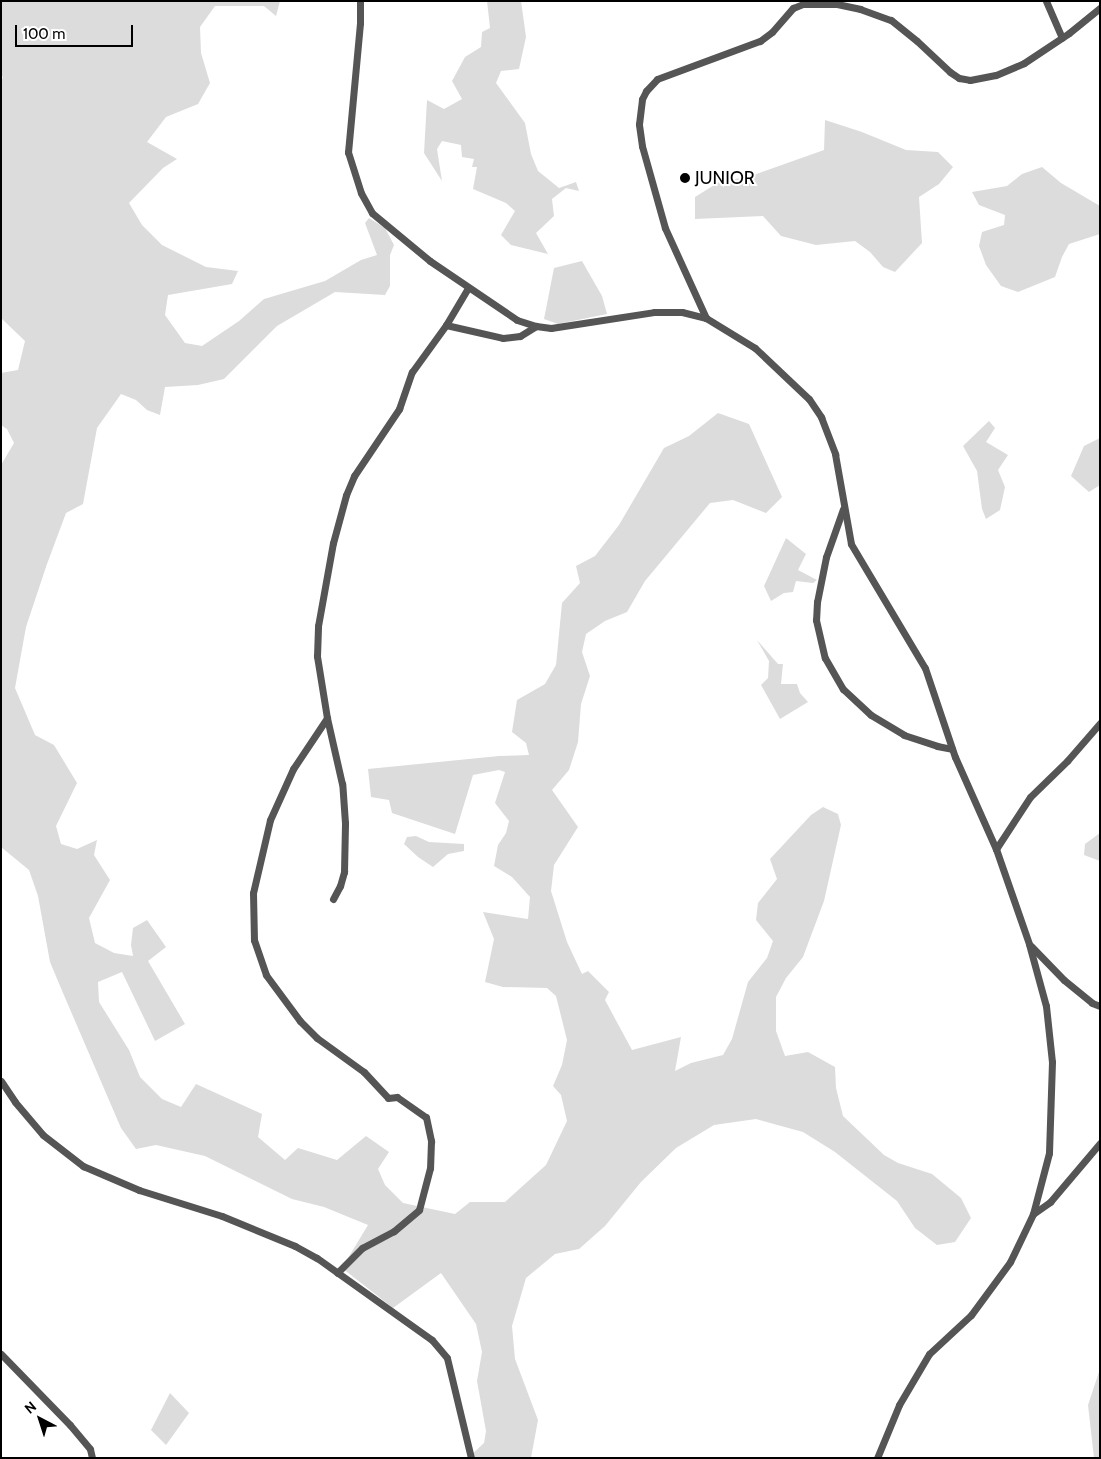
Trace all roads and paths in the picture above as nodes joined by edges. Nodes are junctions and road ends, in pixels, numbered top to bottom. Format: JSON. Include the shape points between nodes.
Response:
{"nodes":[{"id":1,"x":360,"y":1,"type":"edge"},
{"id":2,"x":1046,"y":1,"type":"edge"},
{"id":3,"x":1100,"y":8,"type":"edge"},
{"id":4,"x":1062,"y":38,"type":"junction"},
{"id":5,"x":468,"y":288,"type":"junction"},
{"id":6,"x":706,"y":318,"type":"junction"},
{"id":7,"x":446,"y":325,"type":"junction"},
{"id":8,"x":536,"y":326,"type":"junction"},
{"id":9,"x":844,"y":508,"type":"junction"},
{"id":10,"x":327,"y":718,"type":"junction"},
{"id":11,"x":1100,"y":723,"type":"edge"},
{"id":12,"x":952,"y":749,"type":"junction"},
{"id":13,"x":996,"y":849,"type":"junction"},
{"id":14,"x":333,"y":899,"type":"dead end"},
{"id":15,"x":1029,"y":944,"type":"junction"},
{"id":16,"x":1100,"y":1006,"type":"edge"},
{"id":17,"x":1,"y":1081,"type":"edge"},
{"id":18,"x":1100,"y":1143,"type":"edge"},
{"id":19,"x":1033,"y":1214,"type":"junction"},
{"id":20,"x":337,"y":1273,"type":"junction"},
{"id":21,"x":1,"y":1354,"type":"edge"},
{"id":22,"x":92,"y":1458,"type":"edge"},
{"id":23,"x":471,"y":1458,"type":"edge"},
{"id":24,"x":877,"y":1458,"type":"edge"}],
"edges":[{"from":1,"to":5,"type":"street","via":[[348,152],[361,193],[372,213]]},
{"from":2,"to":4,"type":"street"},
{"from":3,"to":4,"type":"street"},
{"from":4,"to":6,"type":"street","via":[[1011,69],[970,80],[950,72],[891,20],[837,4],[808,3],[796,6],[760,40],[657,80],[642,99],[639,124],[642,146],[665,228]]},
{"from":5,"to":7,"type":"street"},
{"from":5,"to":8,"type":"street","via":[[510,316]]},
{"from":6,"to":8,"type":"street","via":[[682,312],[654,312],[566,327]]},
{"from":6,"to":9,"type":"street","via":[[740,337],[771,361],[815,407],[835,454]]},
{"from":7,"to":8,"type":"street","via":[[503,338],[520,336]]},
{"from":7,"to":10,"type":"street","via":[[412,372],[399,409],[354,476],[346,495],[331,552],[318,626],[317,656]]},
{"from":9,"to":12,"type":"street","via":[[848,534],[856,554],[925,668]]},
{"from":9,"to":12,"type":"street","via":[[826,557],[817,602],[816,620],[825,658],[843,689],[871,715],[904,735]]},
{"from":10,"to":14,"type":"street","via":[[342,784],[345,823],[344,872]]},
{"from":10,"to":20,"type":"street","via":[[293,769],[270,820],[253,893],[254,940],[266,975],[300,1021],[317,1038],[364,1072],[388,1098],[397,1097],[426,1116],[431,1141],[430,1168],[419,1210],[394,1231],[362,1248]]},
{"from":11,"to":13,"type":"street","via":[[1030,797]]},
{"from":12,"to":13,"type":"street"},
{"from":13,"to":15,"type":"street"},
{"from":15,"to":16,"type":"street","via":[[1064,980],[1092,1004]]},
{"from":15,"to":19,"type":"street","via":[[1046,1006],[1052,1062],[1049,1153]]},
{"from":17,"to":20,"type":"street","via":[[43,1135],[83,1166],[139,1190],[271,1234]]},
{"from":18,"to":19,"type":"street","via":[[1050,1202]]},
{"from":19,"to":24,"type":"street","via":[[1010,1262],[993,1286],[971,1315],[929,1354],[920,1368],[899,1405]]},
{"from":20,"to":23,"type":"street","via":[[412,1324],[442,1351],[447,1358]]},
{"from":21,"to":22,"type":"street","via":[[70,1425],[90,1449]]}]}
